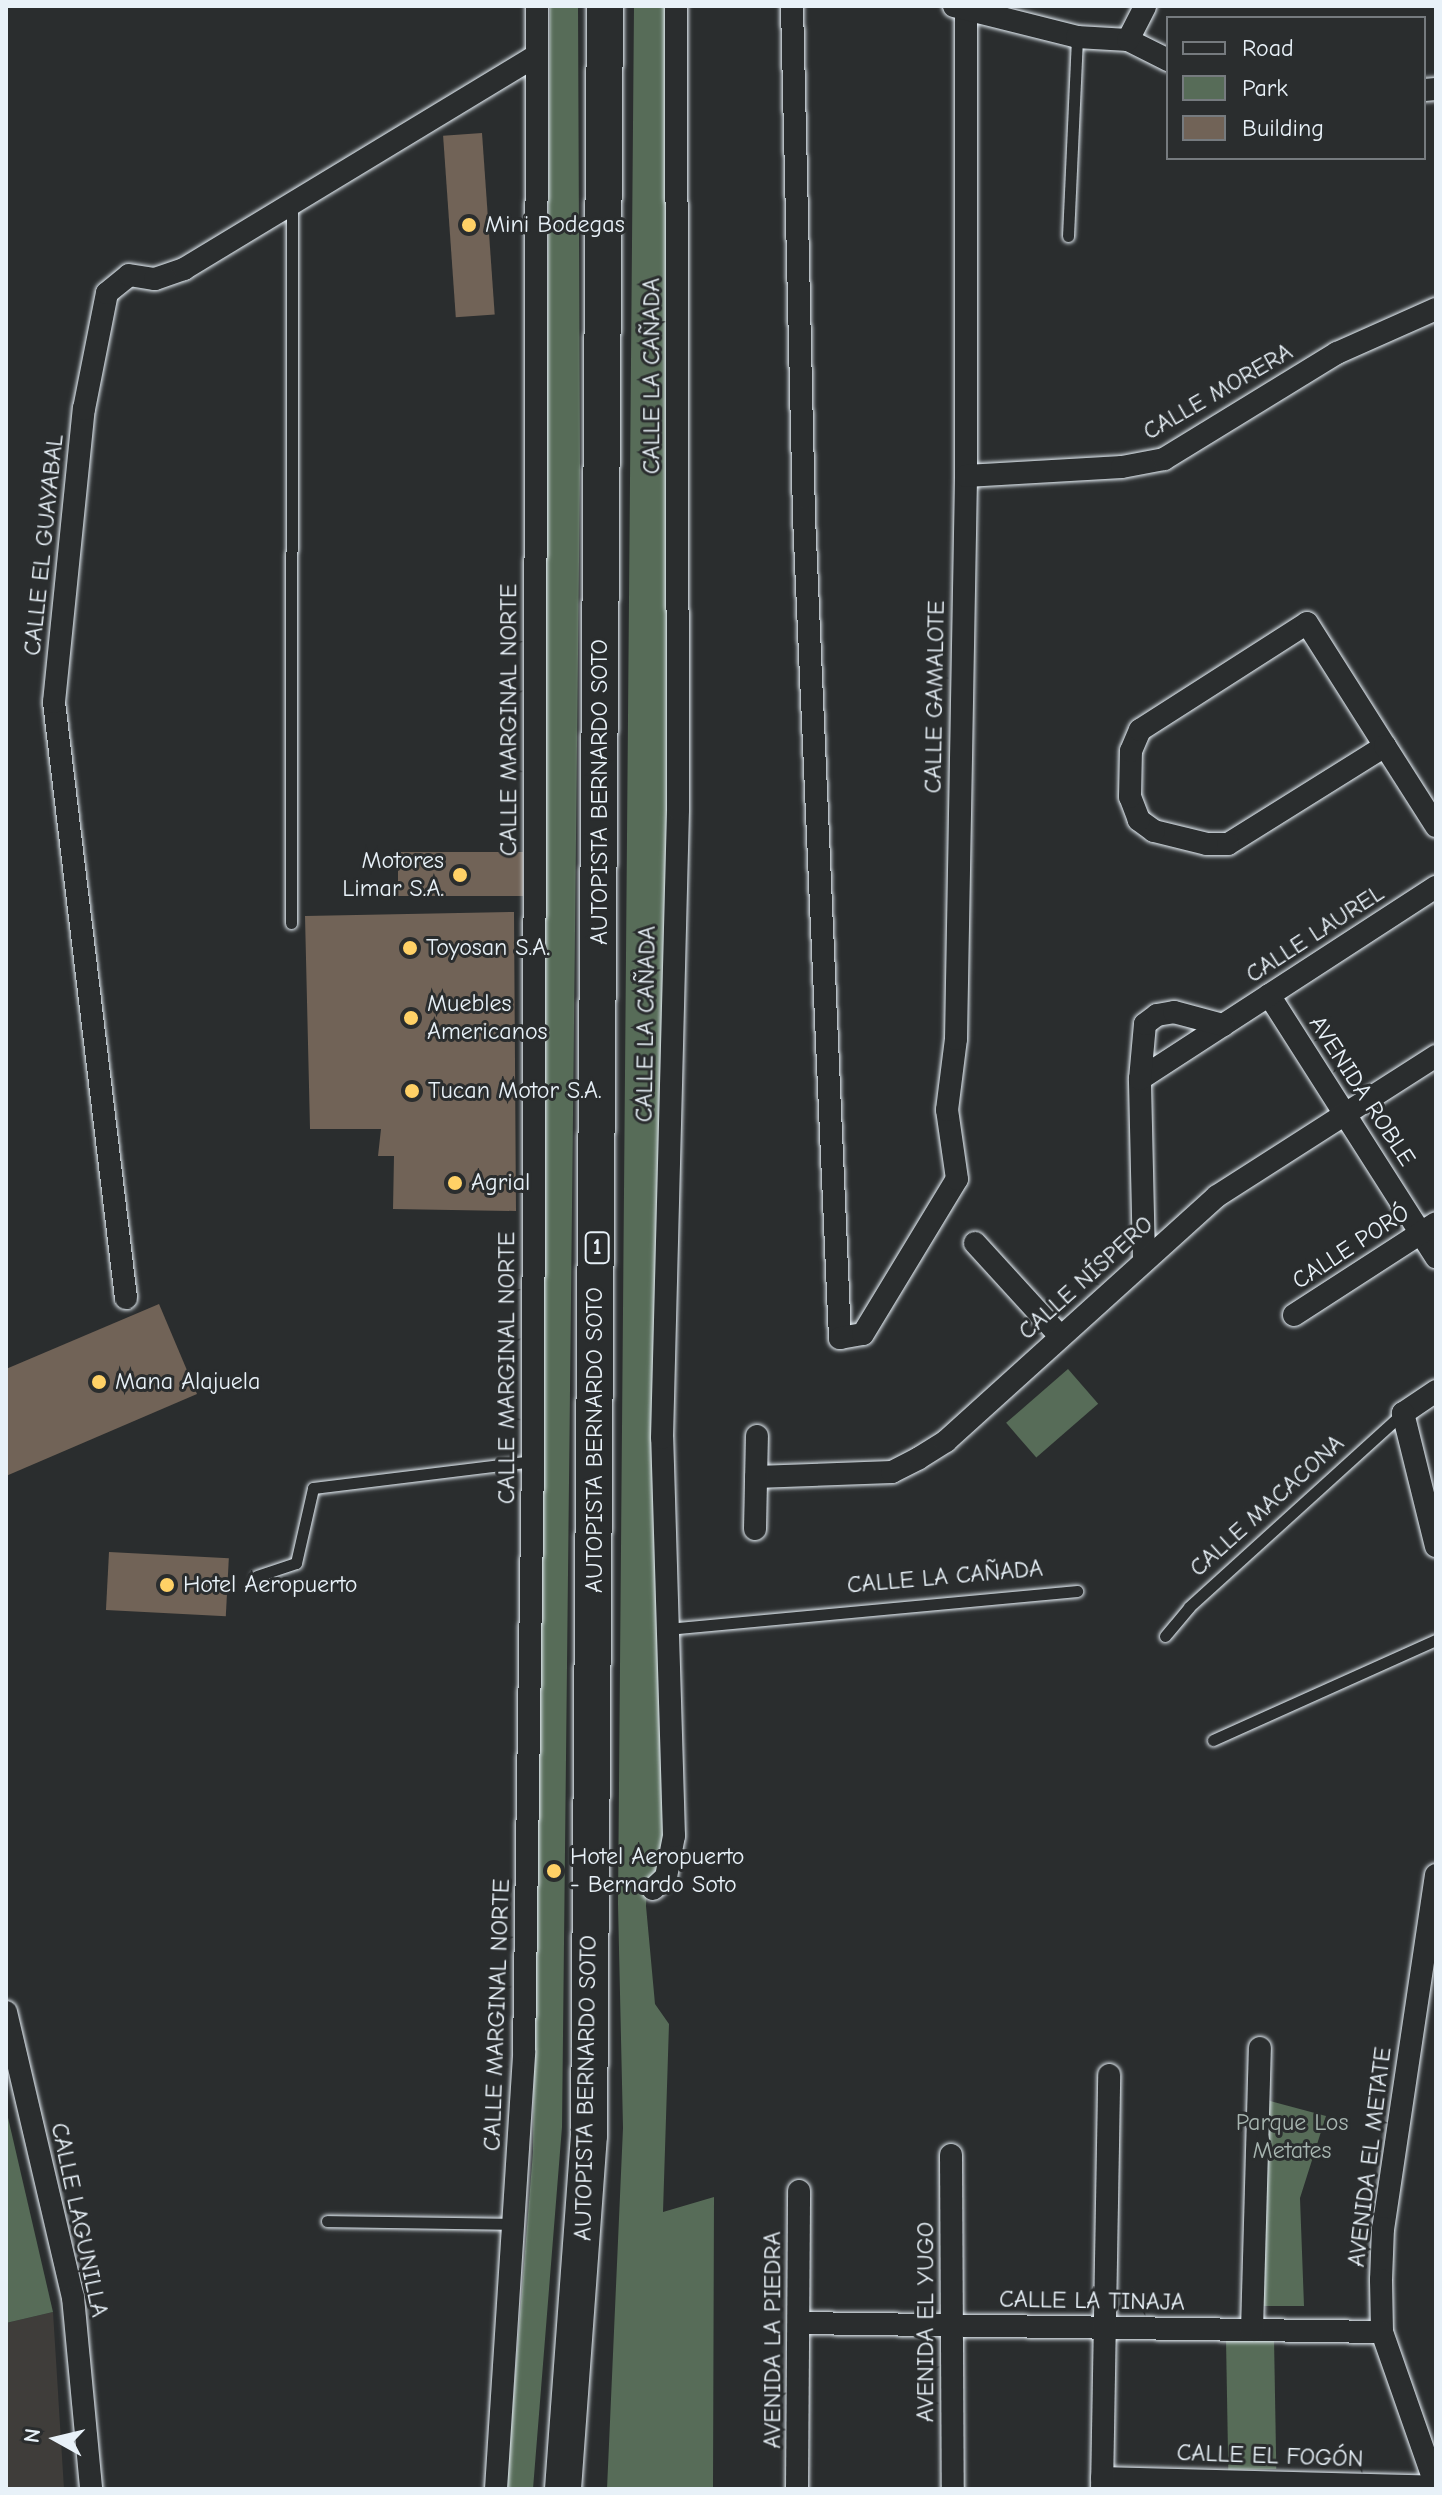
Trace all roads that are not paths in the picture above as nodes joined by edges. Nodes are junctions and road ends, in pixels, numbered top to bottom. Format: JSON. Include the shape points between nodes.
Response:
{"nodes":[{"id":1,"x":537,"y":6,"type":"edge"},
{"id":2,"x":605,"y":6,"type":"edge"},
{"id":3,"x":676,"y":6,"type":"edge"},
{"id":4,"x":792,"y":6,"type":"edge"},
{"id":5,"x":1145,"y":6,"type":"edge"},
{"id":6,"x":959,"y":8,"type":"edge"},
{"id":7,"x":1077,"y":37,"type":"junction"},
{"id":8,"x":1128,"y":40,"type":"junction"},
{"id":9,"x":536,"y":56,"type":"junction"},
{"id":10,"x":1166,"y":59,"type":"edge"},
{"id":11,"x":292,"y":204,"type":"junction"},
{"id":12,"x":1068,"y":236,"type":"dead end"},
{"id":13,"x":1436,"y":309,"type":"edge"},
{"id":14,"x":966,"y":476,"type":"junction"},
{"id":15,"x":1385,"y":746,"type":"junction"},
{"id":16,"x":1436,"y":826,"type":"edge"},
{"id":17,"x":1436,"y":887,"type":"edge"},
{"id":18,"x":291,"y":923,"type":"dead end"},
{"id":19,"x":1269,"y":995,"type":"junction"},
{"id":20,"x":1223,"y":1025,"type":"junction"},
{"id":21,"x":1436,"y":1056,"type":"edge"},
{"id":22,"x":1140,"y":1079,"type":"junction"},
{"id":23,"x":1345,"y":1112,"type":"junction"},
{"id":24,"x":1429,"y":1228,"type":"edge"},
{"id":25,"x":975,"y":1243,"type":"dead end"},
{"id":26,"x":1436,"y":1257,"type":"edge"},
{"id":27,"x":1144,"y":1259,"type":"junction"},
{"id":28,"x":126,"y":1298,"type":"dead end"},
{"id":29,"x":1294,"y":1315,"type":"dead end"},
{"id":30,"x":1060,"y":1336,"type":"junction"},
{"id":31,"x":1436,"y":1391,"type":"edge"},
{"id":32,"x":1403,"y":1413,"type":"junction"},
{"id":33,"x":757,"y":1436,"type":"dead end"},
{"id":34,"x":533,"y":1461,"type":"junction"},
{"id":35,"x":756,"y":1477,"type":"junction"},
{"id":36,"x":755,"y":1529,"type":"dead end"},
{"id":37,"x":1436,"y":1546,"type":"edge"},
{"id":38,"x":257,"y":1576,"type":"dead end"},
{"id":39,"x":1077,"y":1591,"type":"dead end"},
{"id":40,"x":665,"y":1629,"type":"junction"},
{"id":41,"x":1165,"y":1636,"type":"dead end"},
{"id":42,"x":1436,"y":1640,"type":"edge"},
{"id":43,"x":1213,"y":1740,"type":"dead end"},
{"id":44,"x":1436,"y":1875,"type":"edge"},
{"id":45,"x":653,"y":1889,"type":"dead end"},
{"id":46,"x":6,"y":2012,"type":"edge"},
{"id":47,"x":1260,"y":2048,"type":"dead end"},
{"id":48,"x":1109,"y":2075,"type":"dead end"},
{"id":49,"x":951,"y":2155,"type":"dead end"},
{"id":50,"x":799,"y":2191,"type":"dead end"},
{"id":51,"x":327,"y":2221,"type":"dead end"},
{"id":52,"x":516,"y":2224,"type":"junction"},
{"id":53,"x":801,"y":2323,"type":"junction"},
{"id":54,"x":951,"y":2325,"type":"junction"},
{"id":55,"x":1103,"y":2327,"type":"junction"},
{"id":56,"x":1252,"y":2330,"type":"junction"},
{"id":57,"x":1382,"y":2332,"type":"junction"},
{"id":58,"x":1102,"y":2484,"type":"edge"},
{"id":59,"x":1436,"y":2486,"type":"edge"},
{"id":60,"x":91,"y":2489,"type":"edge"},
{"id":61,"x":496,"y":2489,"type":"edge"},
{"id":62,"x":563,"y":2489,"type":"edge"},
{"id":63,"x":797,"y":2489,"type":"edge"},
{"id":64,"x":953,"y":2489,"type":"edge"}],
"edges":[{"from":1,"to":9,"type":"street","name":"CALLE MARGINAL NORTE"},
{"from":2,"to":62,"type":"highway","name":"AUTOPISTA BERNARDO SOTO","number":"1","via":[[589,2135]]},
{"from":3,"to":40,"type":"street","name":"CALLE LA CAÑADA","via":[[678,809],[662,1438]]},
{"from":4,"to":14,"type":"street","name":"CALLE GAMALOTE","via":[[804,517],[840,1338],[863,1334],[957,1179],[947,1110],[956,1039]]},
{"from":5,"to":8,"type":"street"},
{"from":6,"to":7,"type":"street"},
{"from":6,"to":14,"type":"street","name":"CALLE GAMALOTE"},
{"from":7,"to":8,"type":"street"},
{"from":7,"to":12,"type":"lane"},
{"from":8,"to":10,"type":"street"},
{"from":9,"to":11,"type":"street","name":"CALLE EL GUAYABAL"},
{"from":9,"to":34,"type":"street","name":"CALLE MARGINAL NORTE"},
{"from":11,"to":18,"type":"lane"},
{"from":11,"to":28,"type":"street","name":"CALLE EL GUAYABAL","via":[[184,269],[155,279],[129,275],[107,293],[84,409],[54,702]]},
{"from":13,"to":14,"type":"street","name":"CALLE MORERA","via":[[1337,353],[1164,459],[1122,467]]},
{"from":15,"to":15,"type":"street","via":[[1307,623],[1140,730],[1128,773],[1139,820],[1154,831],[1228,844]]},
{"from":15,"to":16,"type":"street"},
{"from":17,"to":19,"type":"street","name":"CALLE LAUREL"},
{"from":19,"to":20,"type":"street","name":"CALLE LAUREL"},
{"from":19,"to":23,"type":"street","name":"AVENIDA ROBLE"},
{"from":20,"to":22,"type":"street","name":"CALLE LAUREL"},
{"from":20,"to":22,"type":"street","via":[[1198,1015],[1157,1015],[1145,1024],[1141,1038]]},
{"from":21,"to":23,"type":"street","name":"CALLE NÍSPERO"},
{"from":22,"to":27,"type":"street"},
{"from":23,"to":24,"type":"street","name":"AVENIDA ROBLE"},
{"from":23,"to":27,"type":"street","name":"CALLE NÍSPERO","via":[[1217,1196]]},
{"from":24,"to":26,"type":"street","name":"AVENIDA ROBLE"},
{"from":24,"to":29,"type":"street","name":"CALLE PORÓ"},
{"from":25,"to":30,"type":"street"},
{"from":27,"to":30,"type":"street","name":"CALLE NÍSPERO"},
{"from":30,"to":35,"type":"street","name":"CALLE NÍSPERO","via":[[946,1441],[892,1472]]},
{"from":31,"to":32,"type":"street"},
{"from":32,"to":37,"type":"street"},
{"from":32,"to":41,"type":"lane","name":"CALLE MACACONA","via":[[1189,1607]]},
{"from":33,"to":35,"type":"street"},
{"from":34,"to":38,"type":"lane","via":[[313,1488],[296,1563]]},
{"from":34,"to":52,"type":"street","name":"CALLE MARGINAL NORTE","via":[[524,2052]]},
{"from":35,"to":36,"type":"street"},
{"from":39,"to":40,"type":"lane","name":"CALLE LA CAÑADA"},
{"from":40,"to":45,"type":"street","via":[[674,1836],[666,1877]]},
{"from":42,"to":43,"type":"lane"},
{"from":44,"to":57,"type":"street","name":"AVENIDA EL METATE","via":[[1383,2228]]},
{"from":46,"to":60,"type":"street","name":"CALLE LAGUNILLA","via":[[73,2297]]},
{"from":47,"to":56,"type":"street"},
{"from":48,"to":55,"type":"street"},
{"from":49,"to":54,"type":"street","name":"AVENIDA EL YUGO"},
{"from":50,"to":53,"type":"street","name":"AVENIDA LA PIEDRA"},
{"from":51,"to":52,"type":"lane"},
{"from":52,"to":61,"type":"street","name":"CALLE MARGINAL NORTE"},
{"from":53,"to":54,"type":"street","name":"CALLE LA TINAJA"},
{"from":53,"to":63,"type":"street","name":"AVENIDA LA PIEDRA"},
{"from":54,"to":55,"type":"street","name":"CALLE LA TINAJA"},
{"from":54,"to":64,"type":"street","name":"AVENIDA EL YUGO"},
{"from":55,"to":56,"type":"street","name":"CALLE LA TINAJA"},
{"from":55,"to":58,"type":"street"},
{"from":56,"to":57,"type":"street","name":"CALLE LA TINAJA"},
{"from":57,"to":59,"type":"street","name":"AVENIDA EL METATE"},
{"from":58,"to":59,"type":"street","name":"CALLE EL FOGÓN"}]}
